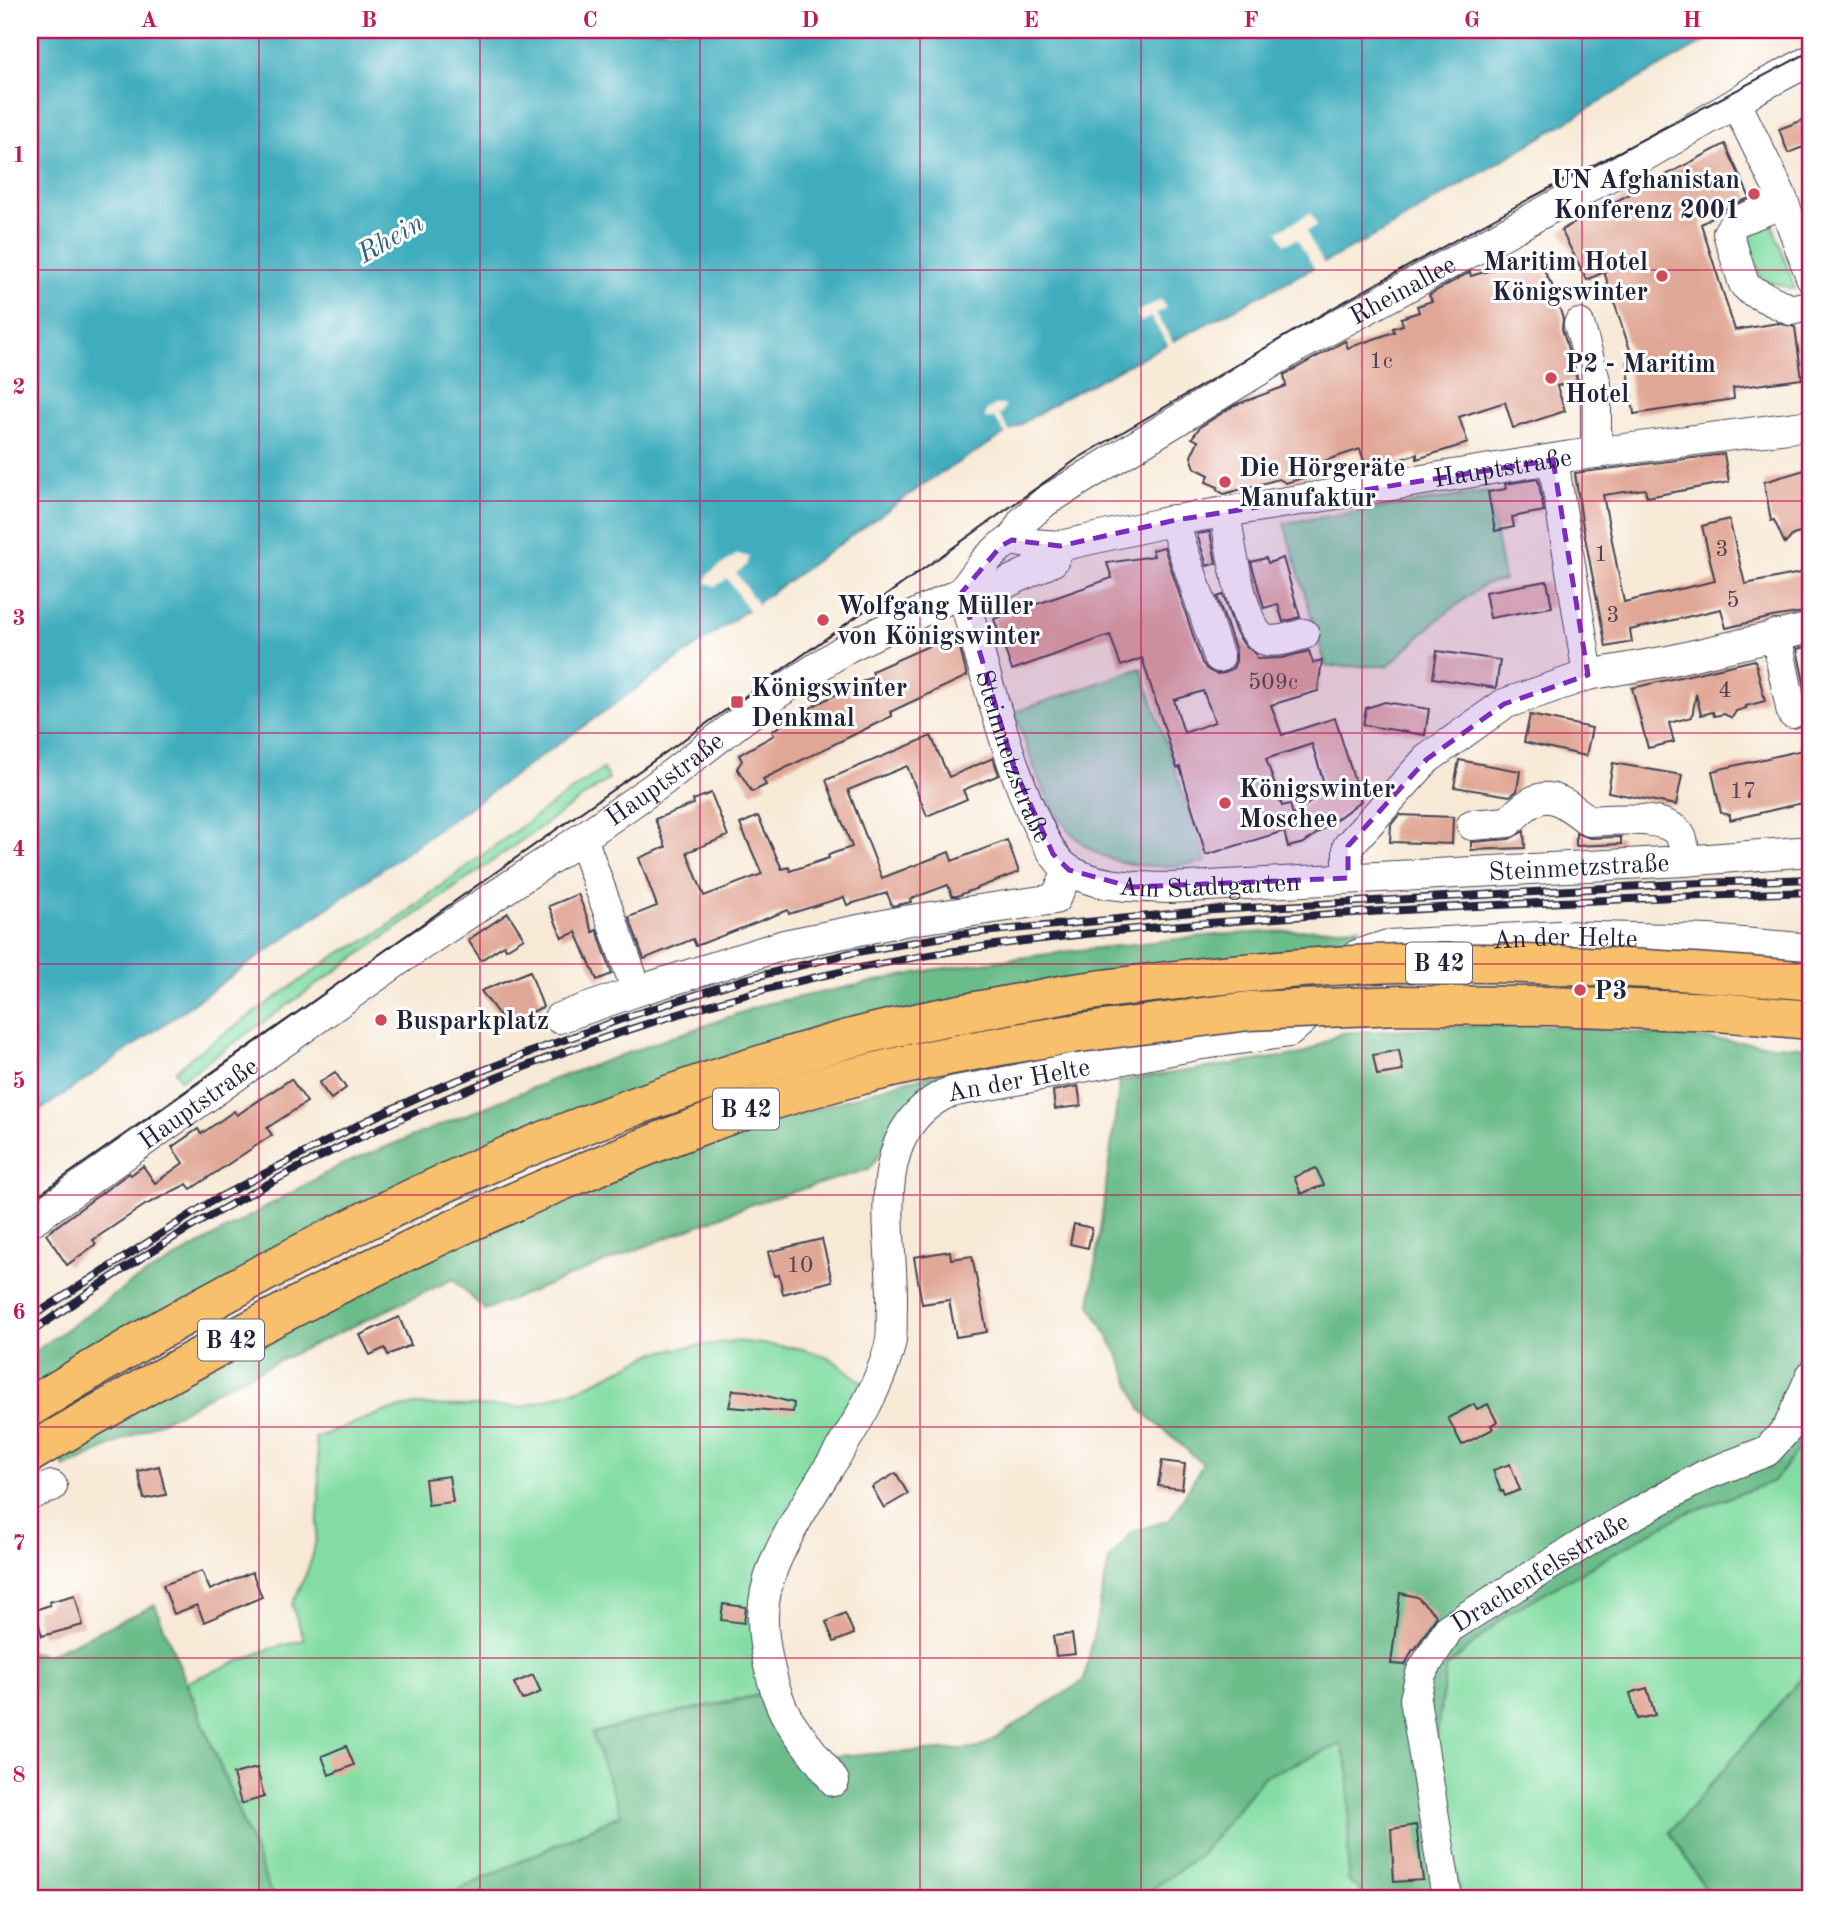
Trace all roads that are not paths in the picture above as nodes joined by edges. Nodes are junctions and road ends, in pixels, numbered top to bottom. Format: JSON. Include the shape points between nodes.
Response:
{"nodes":[{"id":1,"x":1811,"y":60,"type":"edge"},
{"id":2,"x":1736,"y":103,"type":"junction"},
{"id":3,"x":1784,"y":203,"type":"junction"},
{"id":4,"x":1811,"y":277,"type":"edge"},
{"id":5,"x":1811,"y":305,"type":"edge"},
{"id":6,"x":1578,"y":324,"type":"dead end"},
{"id":7,"x":1811,"y":425,"type":"edge"},
{"id":8,"x":1596,"y":453,"type":"junction"},
{"id":9,"x":1553,"y":460,"type":"junction"},
{"id":10,"x":1225,"y":512,"type":"junction"},
{"id":11,"x":1174,"y":520,"type":"junction"},
{"id":12,"x":1012,"y":540,"type":"junction"},
{"id":13,"x":1060,"y":546,"type":"junction"},
{"id":14,"x":962,"y":592,"type":"junction"},
{"id":15,"x":1811,"y":628,"type":"edge"},
{"id":16,"x":1304,"y":634,"type":"dead end"},
{"id":17,"x":1776,"y":635,"type":"junction"},
{"id":18,"x":1219,"y":657,"type":"dead end"},
{"id":19,"x":1588,"y":675,"type":"junction"},
{"id":20,"x":1792,"y":713,"type":"dead end"},
{"id":21,"x":1472,"y":825,"type":"dead end"},
{"id":22,"x":582,"y":838,"type":"junction"},
{"id":23,"x":1811,"y":851,"type":"edge"},
{"id":24,"x":1684,"y":861,"type":"junction"},
{"id":25,"x":1069,"y":870,"type":"junction"},
{"id":26,"x":1348,"y":878,"type":"junction"},
{"id":27,"x":1811,"y":949,"type":"edge"},
{"id":28,"x":1811,"y":981,"type":"edge"},
{"id":29,"x":637,"y":991,"type":"junction"},
{"id":30,"x":559,"y":1018,"type":"dead end"},
{"id":31,"x":1811,"y":1020,"type":"edge"},
{"id":32,"x":30,"y":1222,"type":"edge"},
{"id":33,"x":1811,"y":1376,"type":"edge"},
{"id":34,"x":30,"y":1407,"type":"edge"},
{"id":35,"x":30,"y":1453,"type":"edge"},
{"id":36,"x":834,"y":1781,"type":"dead end"},
{"id":37,"x":1447,"y":1898,"type":"edge"}],
"edges":[{"from":1,"to":2,"type":"street","name":"Rheinallee"},
{"from":2,"to":3,"type":"street"},
{"from":2,"to":12,"type":"street","name":"Rheinallee","via":[[1297,347],[1046,500],[1023,521]]},
{"from":3,"to":4,"type":"street"},
{"from":3,"to":5,"type":"street","via":[[1735,222],[1728,233],[1750,290],[1791,310]]},
{"from":6,"to":8,"type":"street","via":[[1595,384]]},
{"from":7,"to":8,"type":"street","name":"Hauptstraße"},
{"from":8,"to":9,"type":"street","name":"Hauptstraße"},
{"from":9,"to":10,"type":"street","name":"Hauptstraße"},
{"from":9,"to":19,"type":"street"},
{"from":10,"to":11,"type":"street","name":"Hauptstraße"},
{"from":10,"to":16,"type":"street","via":[[1252,626],[1267,640]]},
{"from":11,"to":13,"type":"street","name":"Hauptstraße"},
{"from":11,"to":18,"type":"street"},
{"from":12,"to":13,"type":"street","name":"Hauptstraße"},
{"from":12,"to":14,"type":"street","name":"Hauptstraße","via":[[985,561]]},
{"from":13,"to":14,"type":"street","via":[[1054,561],[987,592]]},
{"from":14,"to":22,"type":"street","name":"Hauptstraße","via":[[837,654],[772,696]]},
{"from":14,"to":25,"type":"street","name":"Steinmetzstraße","via":[[1014,768],[1041,834]]},
{"from":15,"to":17,"type":"street"},
{"from":17,"to":19,"type":"street"},
{"from":17,"to":20,"type":"street"},
{"from":19,"to":26,"type":"street","via":[[1504,704],[1427,759],[1348,846]]},
{"from":21,"to":24,"type":"street","via":[[1508,822],[1527,803],[1547,796],[1589,821],[1634,819],[1670,826],[1682,838]]},
{"from":22,"to":29,"type":"street"},
{"from":22,"to":32,"type":"street","name":"Hauptstraße","via":[[406,955]]},
{"from":23,"to":24,"type":"street","name":"Steinmetzstraße"},
{"from":24,"to":26,"type":"street","name":"Steinmetzstraße"},
{"from":25,"to":26,"type":"street","name":"Am Stadtgarten","via":[[1101,881],[1157,888]]},
{"from":25,"to":29,"type":"street","via":[[1055,898],[783,945]]},
{"from":27,"to":36,"type":"street","name":"An der Helte","via":[[1709,940],[1558,936],[1388,945],[1357,955],[1289,1032],[1196,1045],[946,1094],[923,1110],[901,1137],[891,1162],[891,1343],[872,1394],[776,1556],[766,1588],[763,1641],[786,1715]]},
{"from":28,"to":34,"type":"highway","number":"B 42","bridge":true,"via":[[1550,964],[1398,963],[1259,972],[1067,994],[907,1025],[725,1076],[611,1116],[407,1201],[178,1321]]},
{"from":29,"to":30,"type":"street"},
{"from":31,"to":35,"type":"highway","number":"B 42","bridge":true,"via":[[1549,1006],[1400,1005],[1248,1012],[989,1047],[842,1080],[638,1149],[437,1236],[198,1356]]},
{"from":33,"to":37,"type":"street","name":"Drachenfelsstraße","via":[[1788,1428],[1767,1451],[1705,1475],[1599,1534],[1449,1628],[1421,1674],[1415,1699]]}]}
